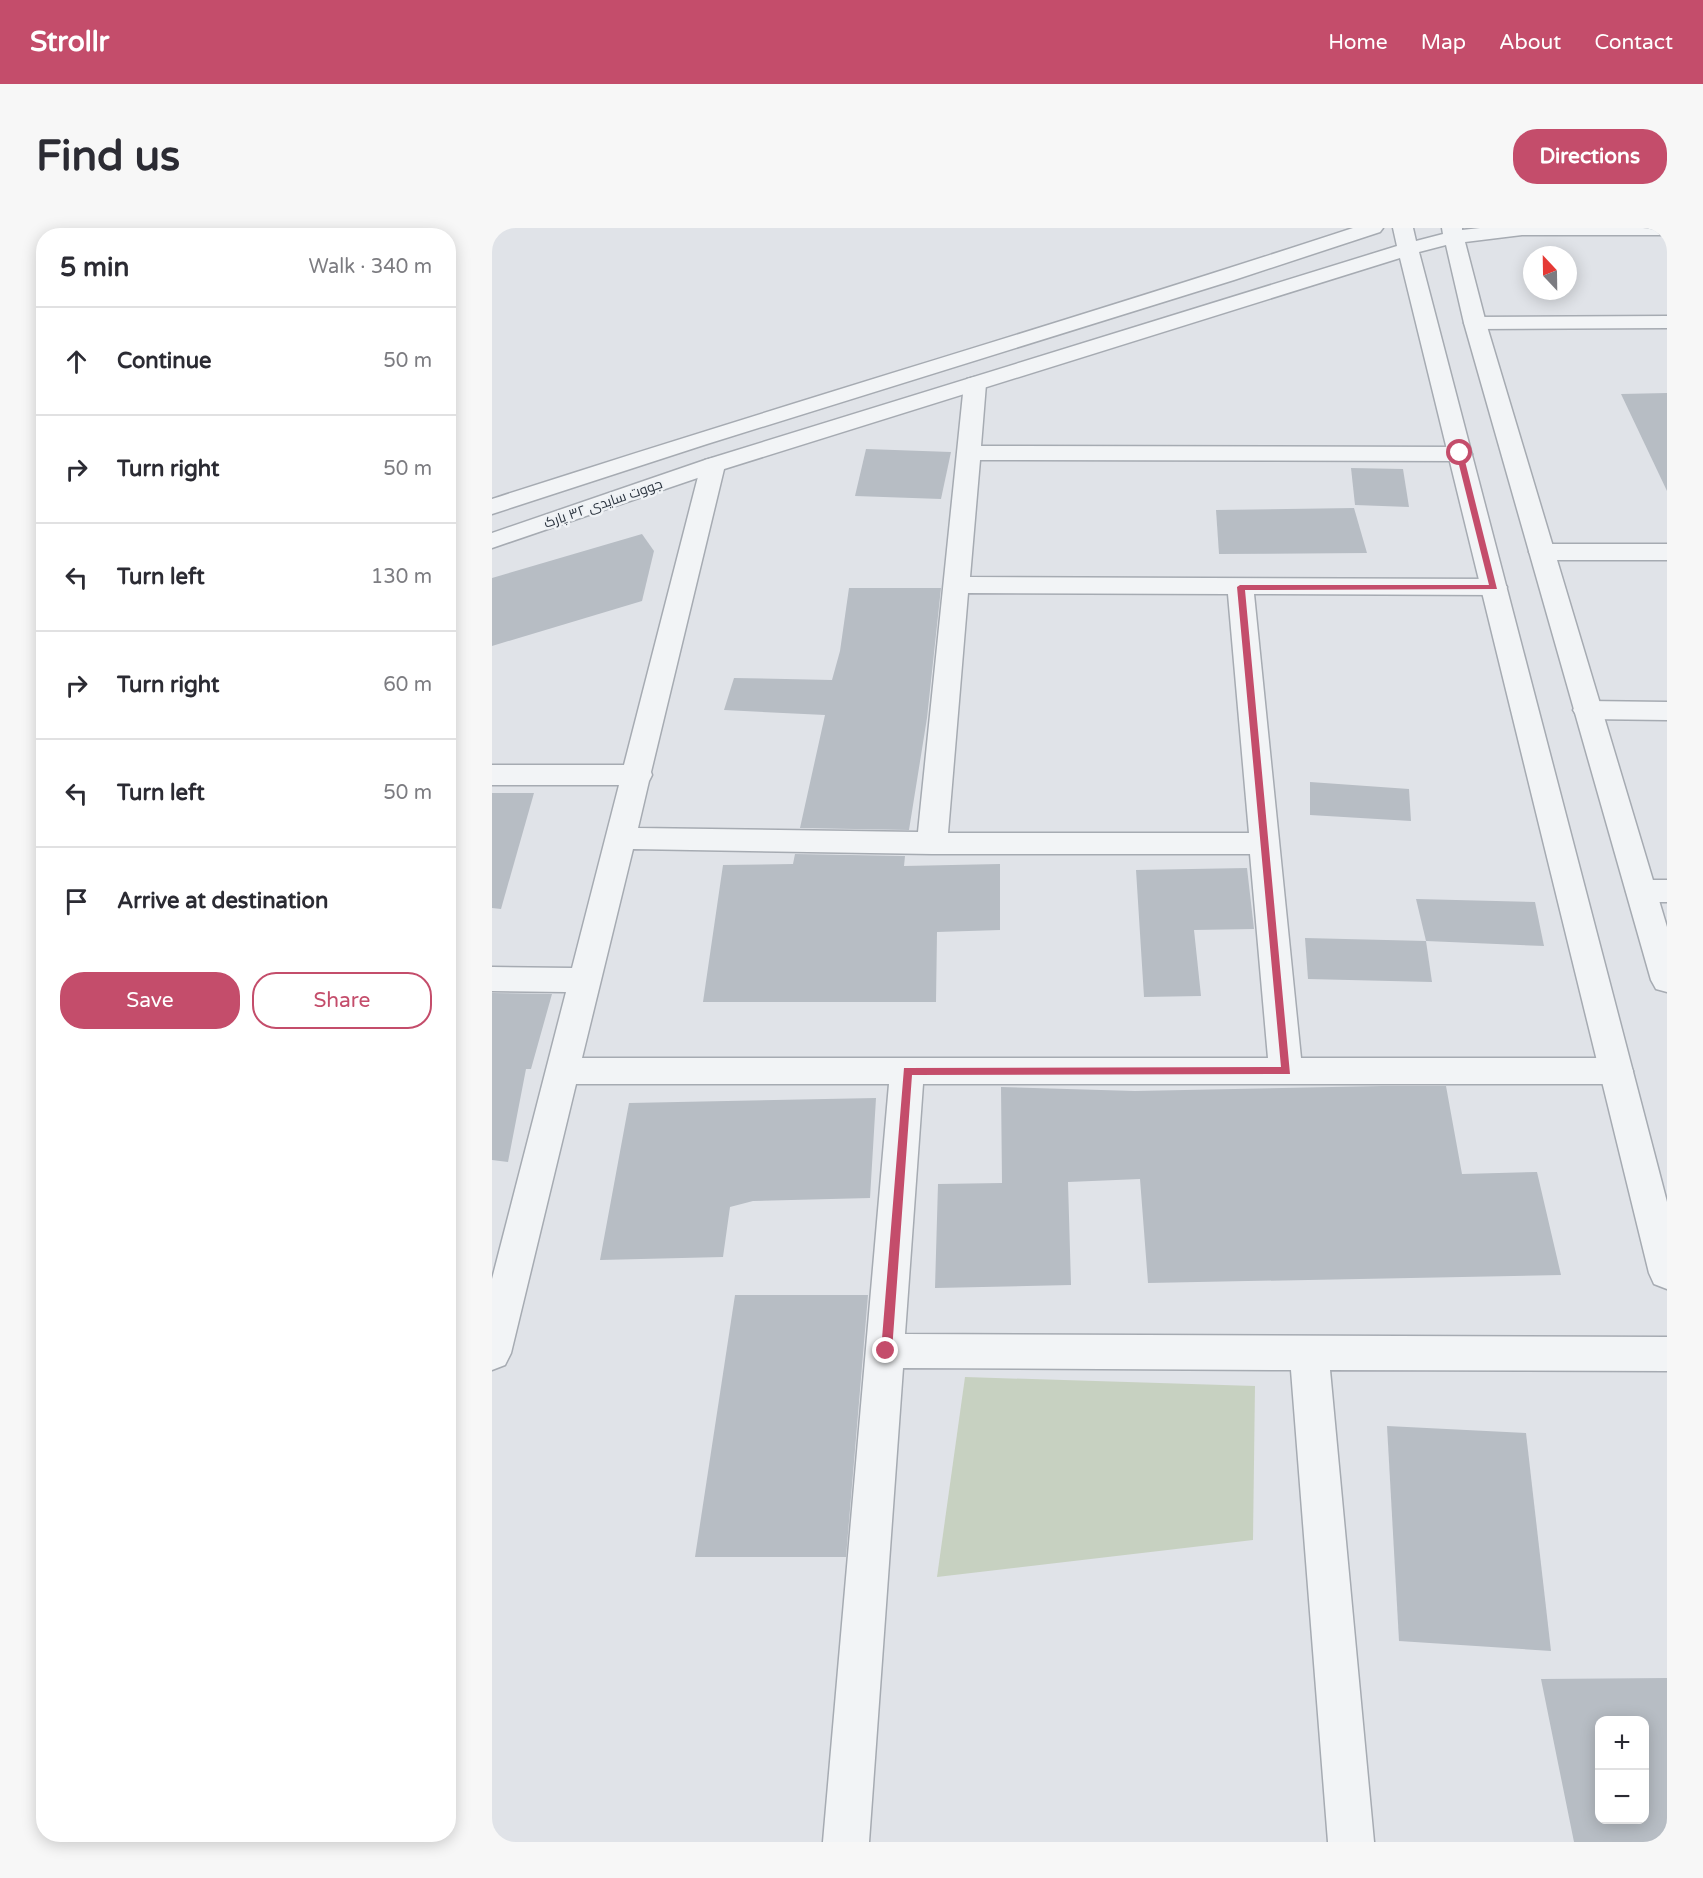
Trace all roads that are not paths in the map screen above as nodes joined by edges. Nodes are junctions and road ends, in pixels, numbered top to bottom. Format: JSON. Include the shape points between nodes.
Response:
{"nodes":[{"id":1,"x":1373,"y":228,"type":"edge"},
{"id":2,"x":1667,"y":229,"type":"edge"},
{"id":3,"x":1454,"y":232,"type":"edge"},
{"id":4,"x":1406,"y":238,"type":"edge"},
{"id":5,"x":1667,"y":322,"type":"edge"},
{"id":6,"x":1475,"y":323,"type":"junction"},
{"id":7,"x":975,"y":384,"type":"junction"},
{"id":8,"x":969,"y":453,"type":"junction"},
{"id":9,"x":1460,"y":453,"type":"junction"},
{"id":10,"x":713,"y":465,"type":"junction"},
{"id":11,"x":492,"y":507,"type":"edge"},
{"id":12,"x":492,"y":541,"type":"edge"},
{"id":13,"x":1542,"y":552,"type":"junction"},
{"id":14,"x":1667,"y":552,"type":"edge"},
{"id":15,"x":955,"y":585,"type":"junction"},
{"id":16,"x":1240,"y":587,"type":"junction"},
{"id":17,"x":1494,"y":587,"type":"junction"},
{"id":18,"x":1587,"y":710,"type":"junction"},
{"id":19,"x":1667,"y":711,"type":"edge"},
{"id":20,"x":492,"y":775,"type":"edge"},
{"id":21,"x":638,"y":775,"type":"junction"},
{"id":22,"x":622,"y":838,"type":"junction"},
{"id":23,"x":932,"y":843,"type":"junction"},
{"id":24,"x":1265,"y":844,"type":"junction"},
{"id":25,"x":1654,"y":891,"type":"edge"},
{"id":26,"x":492,"y":979,"type":"edge"},
{"id":27,"x":586,"y":980,"type":"junction"},
{"id":28,"x":1667,"y":980,"type":"edge"},
{"id":29,"x":564,"y":1071,"type":"junction"},
{"id":30,"x":908,"y":1071,"type":"junction"},
{"id":31,"x":1286,"y":1071,"type":"junction"},
{"id":32,"x":1616,"y":1071,"type":"junction"},
{"id":33,"x":1667,"y":1273,"type":"edge"},
{"id":34,"x":886,"y":1351,"type":"junction"},
{"id":35,"x":1309,"y":1352,"type":"junction"},
{"id":36,"x":492,"y":1353,"type":"edge"},
{"id":37,"x":1667,"y":1354,"type":"edge"},
{"id":38,"x":846,"y":1842,"type":"edge"},
{"id":39,"x":1352,"y":1842,"type":"edge"}],
"edges":[{"from":1,"to":11,"type":"street"},
{"from":2,"to":3,"type":"street","name":"جووت سایدی ٣٢ پارک"},
{"from":3,"to":4,"type":"street","name":"جووت سایدی ٣٢ پارک"},
{"from":3,"to":6,"type":"street"},
{"from":4,"to":7,"type":"street","name":"جووت سایدی ٣٢ پارک"},
{"from":4,"to":9,"type":"street"},
{"from":5,"to":6,"type":"street"},
{"from":6,"to":13,"type":"street"},
{"from":7,"to":8,"type":"street"},
{"from":7,"to":10,"type":"street","name":"جووت سایدی ٣٢ پارک"},
{"from":8,"to":9,"type":"street"},
{"from":8,"to":15,"type":"street"},
{"from":9,"to":17,"type":"street"},
{"from":10,"to":12,"type":"street","name":"جووت سایدی ٣٢ پارک"},
{"from":10,"to":21,"type":"street"},
{"from":13,"to":14,"type":"street"},
{"from":13,"to":18,"type":"street"},
{"from":15,"to":16,"type":"street"},
{"from":15,"to":23,"type":"street"},
{"from":16,"to":17,"type":"street"},
{"from":16,"to":24,"type":"street"},
{"from":17,"to":32,"type":"street"},
{"from":18,"to":19,"type":"street"},
{"from":18,"to":25,"type":"street"},
{"from":20,"to":21,"type":"street"},
{"from":21,"to":22,"type":"street"},
{"from":22,"to":23,"type":"street"},
{"from":22,"to":27,"type":"street"},
{"from":23,"to":24,"type":"street"},
{"from":24,"to":31,"type":"street"},
{"from":25,"to":28,"type":"street"},
{"from":26,"to":27,"type":"street"},
{"from":27,"to":29,"type":"street"},
{"from":29,"to":30,"type":"street"},
{"from":29,"to":36,"type":"street"},
{"from":30,"to":31,"type":"street"},
{"from":30,"to":34,"type":"street"},
{"from":31,"to":32,"type":"street"},
{"from":32,"to":33,"type":"street"},
{"from":34,"to":35,"type":"street"},
{"from":34,"to":38,"type":"street"},
{"from":35,"to":37,"type":"street"},
{"from":35,"to":39,"type":"street"}]}
